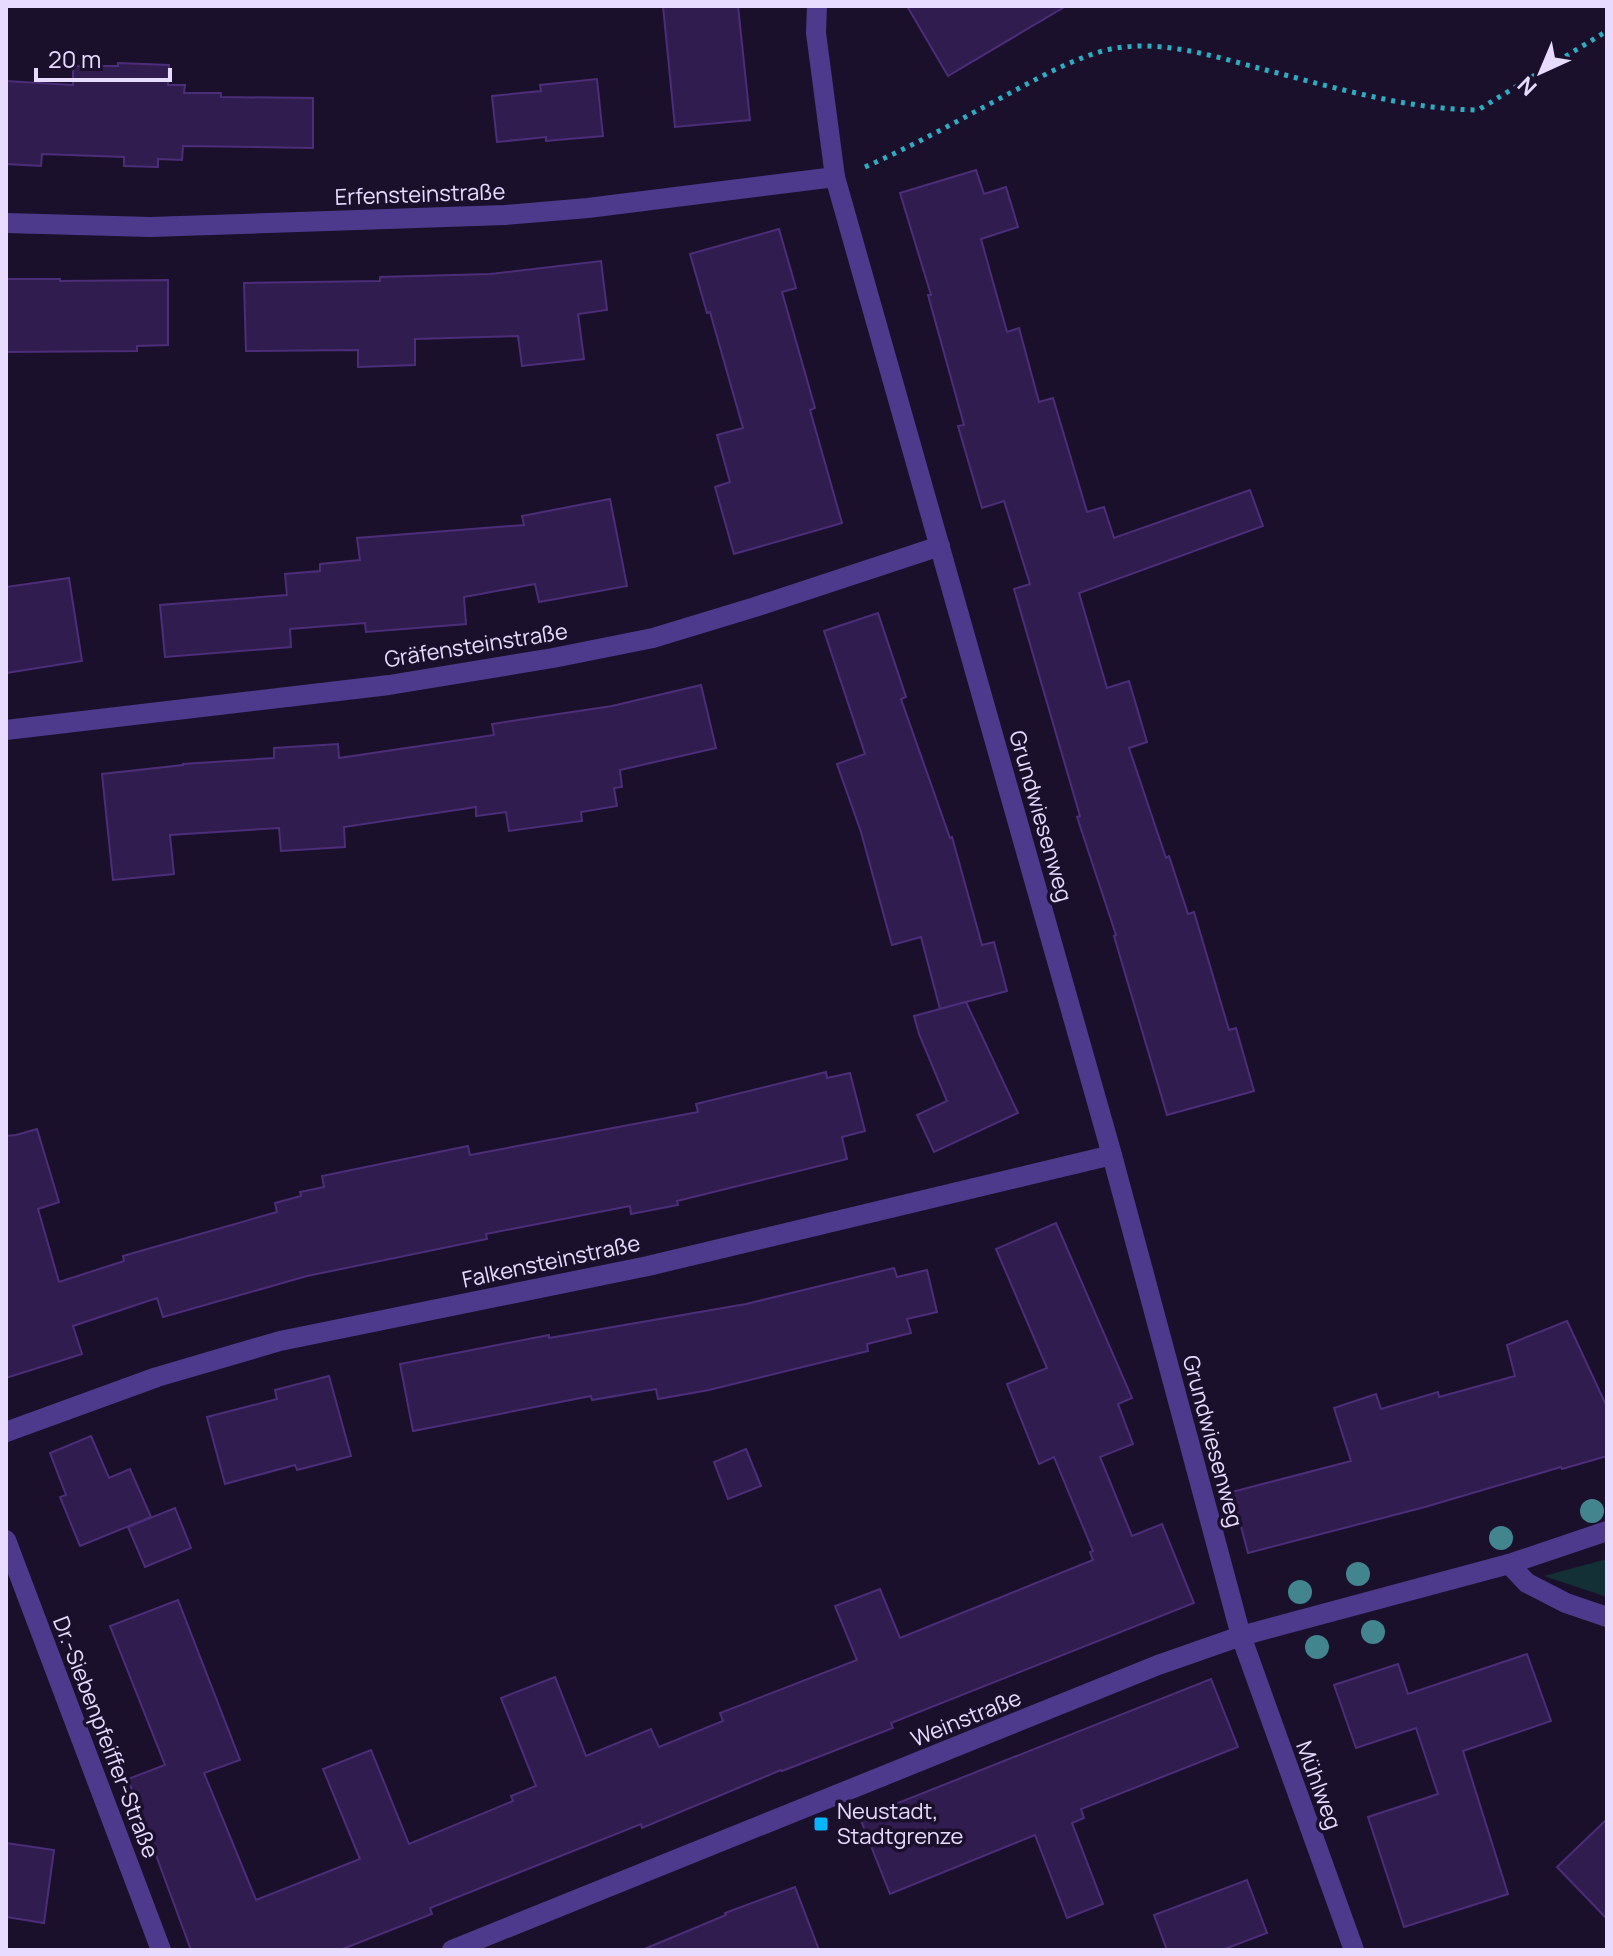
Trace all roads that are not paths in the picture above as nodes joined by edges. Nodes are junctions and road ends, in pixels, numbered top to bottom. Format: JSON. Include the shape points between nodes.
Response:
{"nodes":[{"id":1,"x":817,"y":6,"type":"edge"},
{"id":2,"x":835,"y":177,"type":"junction"},
{"id":3,"x":6,"y":223,"type":"edge"},
{"id":4,"x":940,"y":546,"type":"junction"},
{"id":5,"x":6,"y":730,"type":"edge"},
{"id":6,"x":1112,"y":1155,"type":"junction"},
{"id":7,"x":6,"y":1432,"type":"edge"},
{"id":8,"x":1607,"y":1531,"type":"edge"},
{"id":9,"x":6,"y":1540,"type":"edge"},
{"id":10,"x":1509,"y":1564,"type":"junction"},
{"id":11,"x":1607,"y":1617,"type":"edge"},
{"id":12,"x":1241,"y":1636,"type":"junction"},
{"id":13,"x":161,"y":1950,"type":"edge"},
{"id":14,"x":452,"y":1950,"type":"edge"},
{"id":15,"x":1354,"y":1950,"type":"edge"}],
"edges":[{"from":1,"to":2,"type":"street","name":"Grundwiesenweg"},
{"from":2,"to":3,"type":"street","name":"Erfensteinstraße","via":[[505,215],[150,227]]},
{"from":2,"to":4,"type":"street","name":"Grundwiesenweg"},
{"from":4,"to":5,"type":"street","name":"Gräfensteinstraße","via":[[653,638],[553,658],[389,685]]},
{"from":4,"to":6,"type":"street","name":"Grundwiesenweg"},
{"from":6,"to":7,"type":"street","name":"Falkensteinstraße","via":[[648,1266],[280,1341],[157,1377]]},
{"from":6,"to":12,"type":"street","name":"Grundwiesenweg"},
{"from":8,"to":10,"type":"street","name":"Weinstraße"},
{"from":9,"to":13,"type":"street","name":"Dr.-Siebenpfeiffer-Straße"},
{"from":10,"to":11,"type":"street","via":[[1527,1583]]},
{"from":10,"to":12,"type":"street","name":"Weinstraße"},
{"from":12,"to":14,"type":"street","name":"Weinstraße"},
{"from":12,"to":15,"type":"street","name":"Mühlweg"}]}
